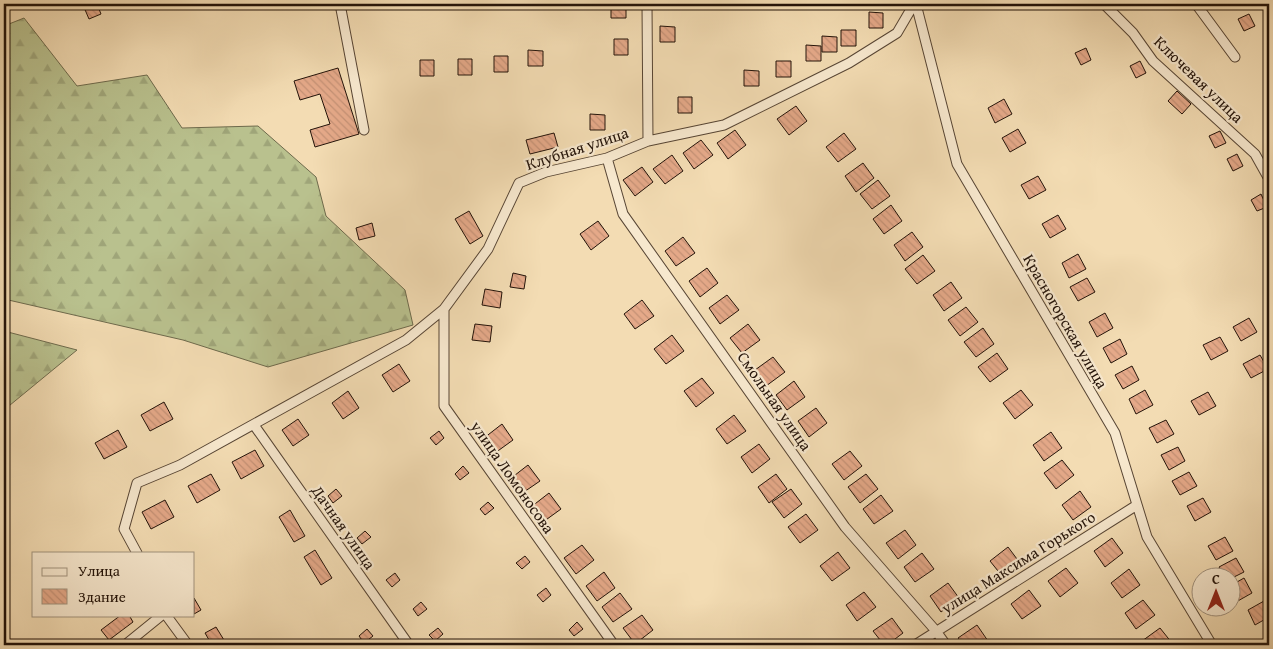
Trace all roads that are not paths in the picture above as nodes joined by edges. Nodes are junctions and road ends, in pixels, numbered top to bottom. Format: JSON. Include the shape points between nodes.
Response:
{"nodes":[{"id":1,"x":340,"y":4,"type":"edge"},
{"id":2,"x":647,"y":4,"type":"edge"},
{"id":3,"x":915,"y":4,"type":"edge"},
{"id":4,"x":1104,"y":4,"type":"edge"},
{"id":5,"x":1196,"y":4,"type":"edge"},
{"id":6,"x":1235,"y":57,"type":"dead end"},
{"id":7,"x":364,"y":130,"type":"dead end"},
{"id":8,"x":648,"y":141,"type":"junction"},
{"id":9,"x":607,"y":158,"type":"junction"},
{"id":10,"x":1269,"y":179,"type":"edge"},
{"id":11,"x":444,"y":309,"type":"junction"},
{"id":12,"x":254,"y":425,"type":"junction"},
{"id":13,"x":1137,"y":505,"type":"junction"},
{"id":14,"x":136,"y":552,"type":"edge"},
{"id":15,"x":163,"y":616,"type":"edge"},
{"id":16,"x":165,"y":616,"type":"edge"},
{"id":17,"x":936,"y":631,"type":"junction"},
{"id":18,"x":125,"y":645,"type":"edge"},
{"id":19,"x":188,"y":645,"type":"edge"},
{"id":20,"x":409,"y":645,"type":"edge"},
{"id":21,"x":614,"y":645,"type":"edge"},
{"id":22,"x":915,"y":645,"type":"edge"},
{"id":23,"x":946,"y":645,"type":"edge"},
{"id":24,"x":1212,"y":645,"type":"edge"}],
"edges":[{"from":1,"to":7,"type":"street"},
{"from":2,"to":8,"type":"street"},
{"from":3,"to":8,"type":"street","name":"Клубная улица","via":[[897,32],[849,63],[724,125]]},
{"from":3,"to":13,"type":"street","name":"Красногорская улица","via":[[957,164],[1115,433]]},
{"from":4,"to":10,"type":"street","name":"Ключевая улица","via":[[1133,33],[1153,61],[1255,154]]},
{"from":5,"to":6,"type":"street"},
{"from":8,"to":9,"type":"street","name":"Клубная улица"},
{"from":9,"to":11,"type":"street","name":"Клубная улица","via":[[546,172],[519,183],[488,249]]},
{"from":9,"to":17,"type":"street","name":"Смольная улица","via":[[623,214],[845,527]]},
{"from":11,"to":12,"type":"street","name":"Клубная улица","via":[[406,340]]},
{"from":11,"to":21,"type":"street","name":"улица Ломоносова","via":[[444,406]]},
{"from":12,"to":14,"type":"street","name":"Клубная улица","via":[[180,465],[136,483],[124,529]]},
{"from":12,"to":20,"type":"street","name":"Дачная улица"},
{"from":13,"to":17,"type":"street","name":"улица Максима Горького"},
{"from":13,"to":24,"type":"street","name":"Красногорская улица","via":[[1147,537]]},
{"from":15,"to":18,"type":"street"},
{"from":16,"to":19,"type":"street"},
{"from":17,"to":22,"type":"street","name":"улица Максима Горького"},
{"from":17,"to":23,"type":"street","name":"Смольная улица"}]}
